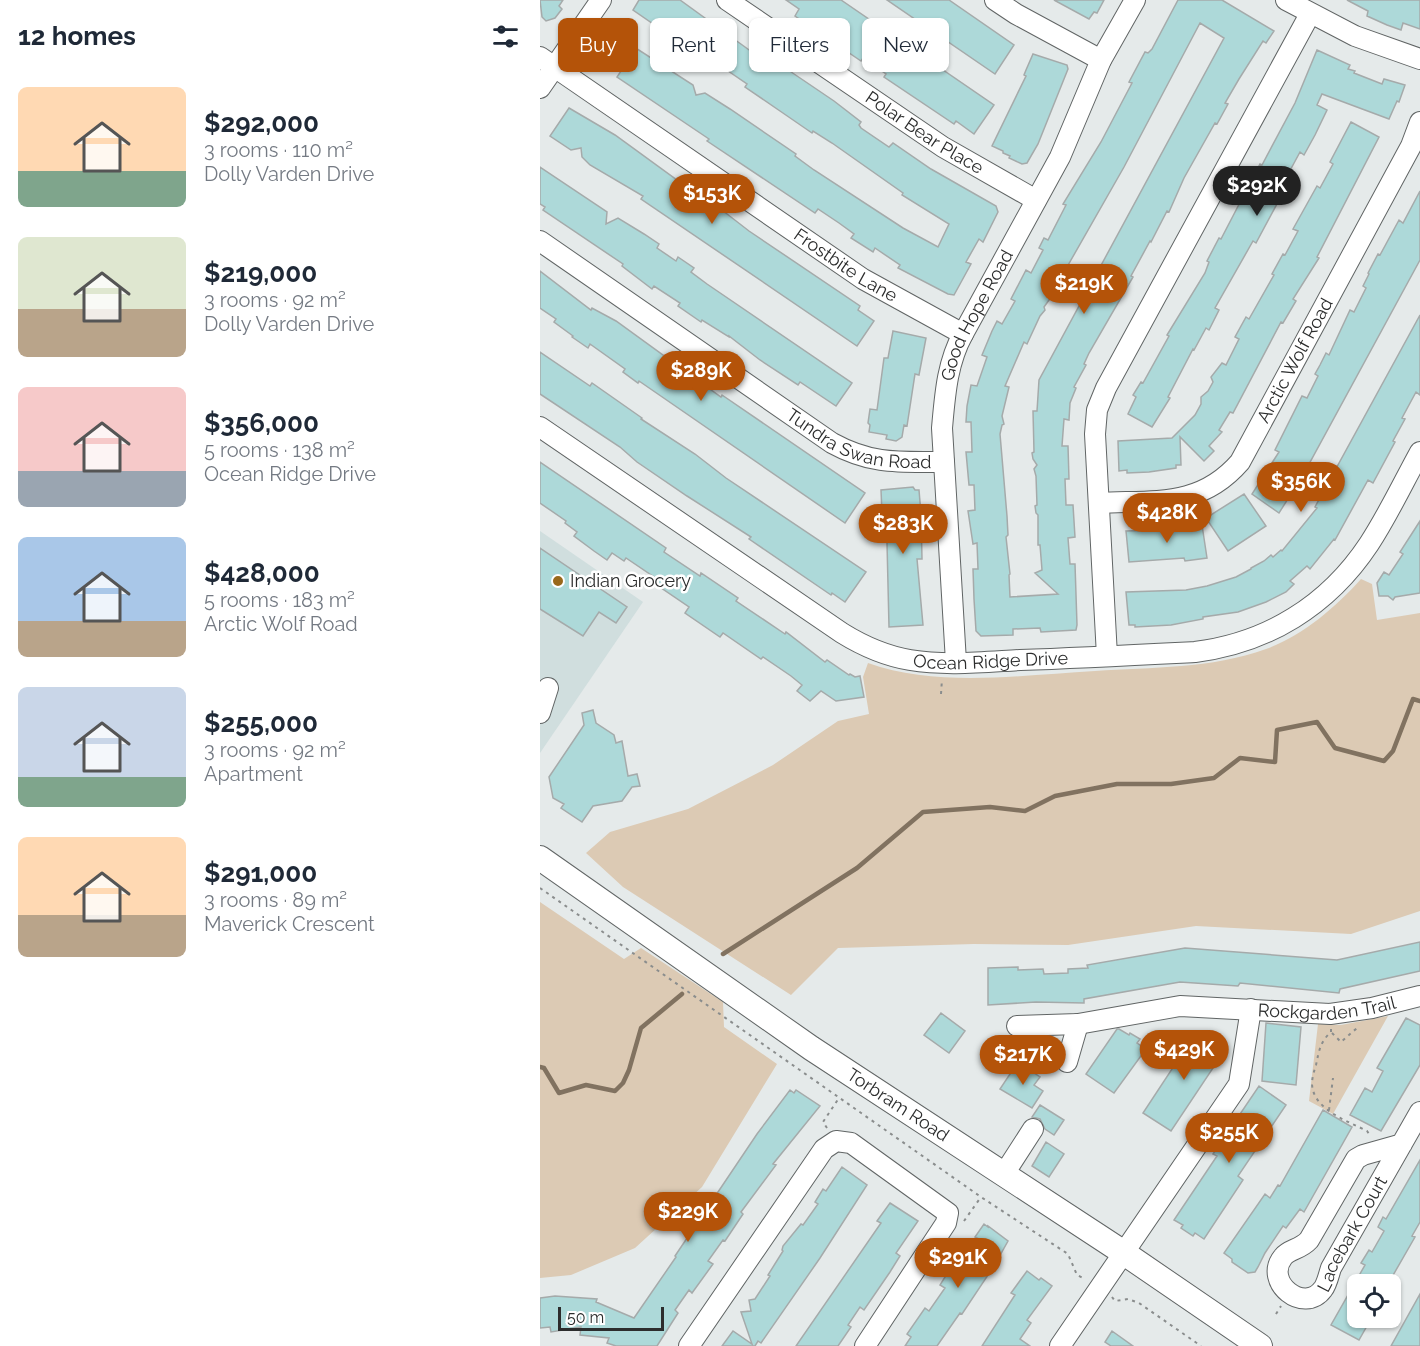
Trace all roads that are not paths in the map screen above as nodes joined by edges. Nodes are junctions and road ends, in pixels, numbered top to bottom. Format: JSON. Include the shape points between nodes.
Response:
{"nodes":[{"id":1,"x":601,"y":0,"type":"edge"},
{"id":2,"x":727,"y":0,"type":"edge"},
{"id":3,"x":995,"y":0,"type":"edge"},
{"id":4,"x":1135,"y":0,"type":"edge"},
{"id":5,"x":1286,"y":0,"type":"edge"},
{"id":6,"x":1310,"y":14,"type":"junction"},
{"id":7,"x":1420,"y":59,"type":"edge"},
{"id":8,"x":1101,"y":60,"type":"junction"},
{"id":9,"x":547,"y":62,"type":"edge"},
{"id":10,"x":540,"y":88,"type":"edge"},
{"id":11,"x":1420,"y":122,"type":"edge"},
{"id":12,"x":1036,"y":200,"type":"junction"},
{"id":13,"x":540,"y":241,"type":"edge"},
{"id":14,"x":963,"y":334,"type":"junction"},
{"id":15,"x":540,"y":427,"type":"edge"},
{"id":16,"x":1420,"y":452,"type":"edge"},
{"id":17,"x":944,"y":462,"type":"junction"},
{"id":18,"x":1099,"y":503,"type":"junction"},
{"id":19,"x":1107,"y":656,"type":"junction"},
{"id":20,"x":949,"y":669,"type":"junction"},
{"id":21,"x":548,"y":688,"type":"dead end"},
{"id":22,"x":540,"y":713,"type":"edge"},
{"id":23,"x":540,"y":858,"type":"edge"},
{"id":24,"x":1420,"y":996,"type":"edge"},
{"id":25,"x":1251,"y":1009,"type":"junction"},
{"id":26,"x":1078,"y":1024,"type":"junction"},
{"id":27,"x":1017,"y":1026,"type":"dead end"},
{"id":28,"x":1067,"y":1062,"type":"dead end"},
{"id":29,"x":1420,"y":1112,"type":"edge"},
{"id":30,"x":1033,"y":1129,"type":"dead end"},
{"id":31,"x":1402,"y":1144,"type":"junction"},
{"id":32,"x":1004,"y":1174,"type":"junction"},
{"id":33,"x":1124,"y":1253,"type":"junction"},
{"id":34,"x":688,"y":1346,"type":"edge"},
{"id":35,"x":865,"y":1346,"type":"edge"},
{"id":36,"x":1060,"y":1346,"type":"edge"},
{"id":37,"x":1260,"y":1346,"type":"edge"}],
"edges":[{"from":1,"to":9,"type":"street"},
{"from":2,"to":12,"type":"street","name":"Polar Bear Place","via":[[943,147]]},
{"from":3,"to":8,"type":"street"},
{"from":4,"to":8,"type":"street","name":"Good Hope Road"},
{"from":5,"to":6,"type":"street"},
{"from":6,"to":7,"type":"street","via":[[1363,39]]},
{"from":6,"to":18,"type":"street","via":[[1101,399],[1095,434]]},
{"from":8,"to":12,"type":"street","name":"Good Hope Road","via":[[1060,157]]},
{"from":9,"to":10,"type":"street"},
{"from":9,"to":14,"type":"street","name":"Frostbite Lane","via":[[863,279]]},
{"from":11,"to":18,"type":"street","name":"Arctic Wolf Road","via":[[1411,146],[1240,462],[1213,487],[1190,497]]},
{"from":12,"to":14,"type":"street","name":"Good Hope Road"},
{"from":13,"to":17,"type":"street","name":"Tundra Swan Road","via":[[848,452],[880,461]]},
{"from":14,"to":17,"type":"street","name":"Good Hope Road","via":[[947,378],[942,428]]},
{"from":15,"to":20,"type":"street","name":"Ocean Ridge Drive","via":[[860,644]]},
{"from":16,"to":19,"type":"street","name":"Ocean Ridge Drive","via":[[1358,560],[1328,592],[1295,617],[1247,641],[1213,650]]},
{"from":17,"to":20,"type":"street","name":"Good Hope Road"},
{"from":18,"to":19,"type":"street"},
{"from":19,"to":20,"type":"street","name":"Ocean Ridge Drive"},
{"from":21,"to":22,"type":"street"},
{"from":23,"to":32,"type":"main road","name":"Torbram Road","via":[[810,1048]]},
{"from":24,"to":25,"type":"street","name":"Rockgarden Trail","via":[[1330,1014]]},
{"from":25,"to":26,"type":"street","name":"Rockgarden Trail","via":[[1180,1006]]},
{"from":25,"to":33,"type":"street","via":[[1239,1084]]},
{"from":26,"to":27,"type":"street","name":"Rockgarden Trail"},
{"from":26,"to":28,"type":"street"},
{"from":29,"to":31,"type":"street","name":"Lacebark Court"},
{"from":30,"to":32,"type":"street"},
{"from":31,"to":31,"type":"street","name":"Lacebark Court","via":[[1331,1268],[1324,1288],[1311,1298],[1287,1293],[1278,1280],[1282,1258],[1309,1240],[1356,1159]]},
{"from":32,"to":33,"type":"main road","name":"Torbram Road"},
{"from":33,"to":36,"type":"street"},
{"from":33,"to":37,"type":"main road","name":"Torbram Road"},
{"from":34,"to":35,"type":"street","via":[[824,1149],[836,1141],[851,1143],[948,1213],[946,1223]]}]}
